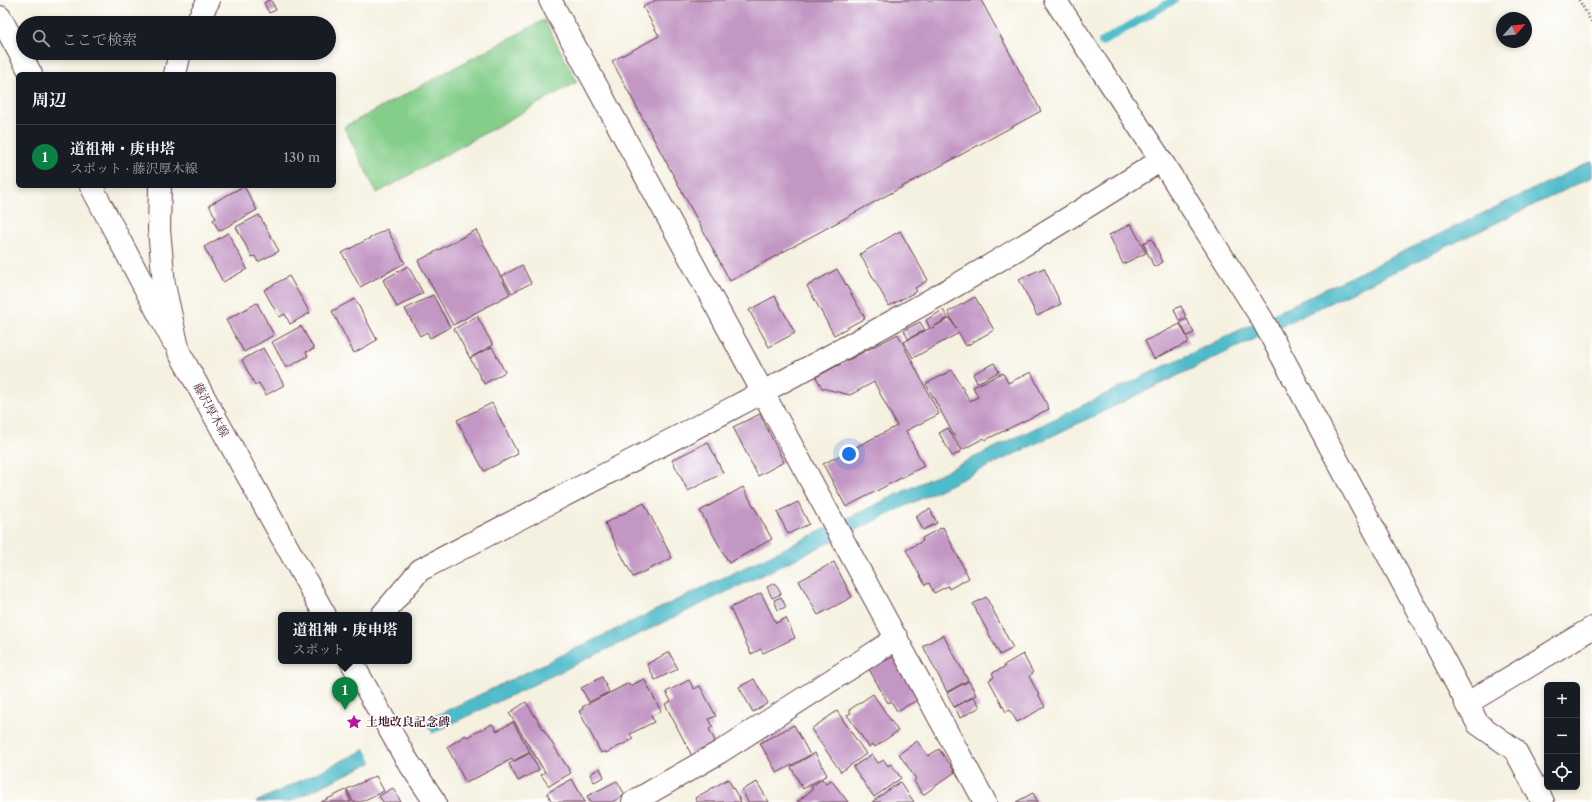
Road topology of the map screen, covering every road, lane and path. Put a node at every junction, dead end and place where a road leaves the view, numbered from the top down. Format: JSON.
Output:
{"nodes":[{"id":1,"x":209,"y":0,"type":"edge"},
{"id":2,"x":550,"y":0,"type":"edge"},
{"id":3,"x":1055,"y":0,"type":"edge"},
{"id":4,"x":1579,"y":0,"type":"edge"},
{"id":5,"x":0,"y":16,"type":"edge"},
{"id":6,"x":200,"y":16,"type":"edge"},
{"id":7,"x":1592,"y":23,"type":"edge"},
{"id":8,"x":16,"y":46,"type":"edge"},
{"id":9,"x":24,"y":60,"type":"edge"},
{"id":10,"x":175,"y":60,"type":"edge"},
{"id":11,"x":178,"y":60,"type":"edge"},
{"id":12,"x":30,"y":72,"type":"edge"},
{"id":13,"x":166,"y":72,"type":"edge"},
{"id":14,"x":175,"y":72,"type":"edge"},
{"id":15,"x":1161,"y":160,"type":"junction"},
{"id":16,"x":92,"y":188,"type":"edge"},
{"id":17,"x":160,"y":188,"type":"edge"},
{"id":18,"x":179,"y":352,"type":"junction"},
{"id":19,"x":764,"y":392,"type":"junction"},
{"id":20,"x":323,"y":612,"type":"edge"},
{"id":21,"x":385,"y":612,"type":"edge"},
{"id":22,"x":1592,"y":628,"type":"edge"},
{"id":23,"x":896,"y":638,"type":"junction"},
{"id":24,"x":353,"y":664,"type":"edge"},
{"id":25,"x":1466,"y":704,"type":"junction"},
{"id":26,"x":435,"y":802,"type":"edge"},
{"id":27,"x":633,"y":802,"type":"edge"},
{"id":28,"x":985,"y":802,"type":"edge"},
{"id":29,"x":1543,"y":802,"type":"edge"}],
"edges":[{"from":1,"to":6,"type":"street"},
{"from":2,"to":19,"type":"street"},
{"from":3,"to":15,"type":"street"},
{"from":4,"to":7,"type":"path"},
{"from":5,"to":8,"type":"street"},
{"from":9,"to":12,"type":"street"},
{"from":10,"to":13,"type":"street"},
{"from":11,"to":14,"type":"street"},
{"from":15,"to":19,"type":"street"},
{"from":15,"to":25,"type":"street"},
{"from":16,"to":18,"type":"street"},
{"from":17,"to":18,"type":"street","name":"藤沢厚木線"},
{"from":18,"to":20,"type":"street","name":"藤沢厚木線"},
{"from":19,"to":21,"type":"street"},
{"from":19,"to":23,"type":"street"},
{"from":22,"to":25,"type":"street"},
{"from":23,"to":27,"type":"street"},
{"from":23,"to":28,"type":"street"},
{"from":24,"to":26,"type":"street"},
{"from":25,"to":29,"type":"street"}]}
